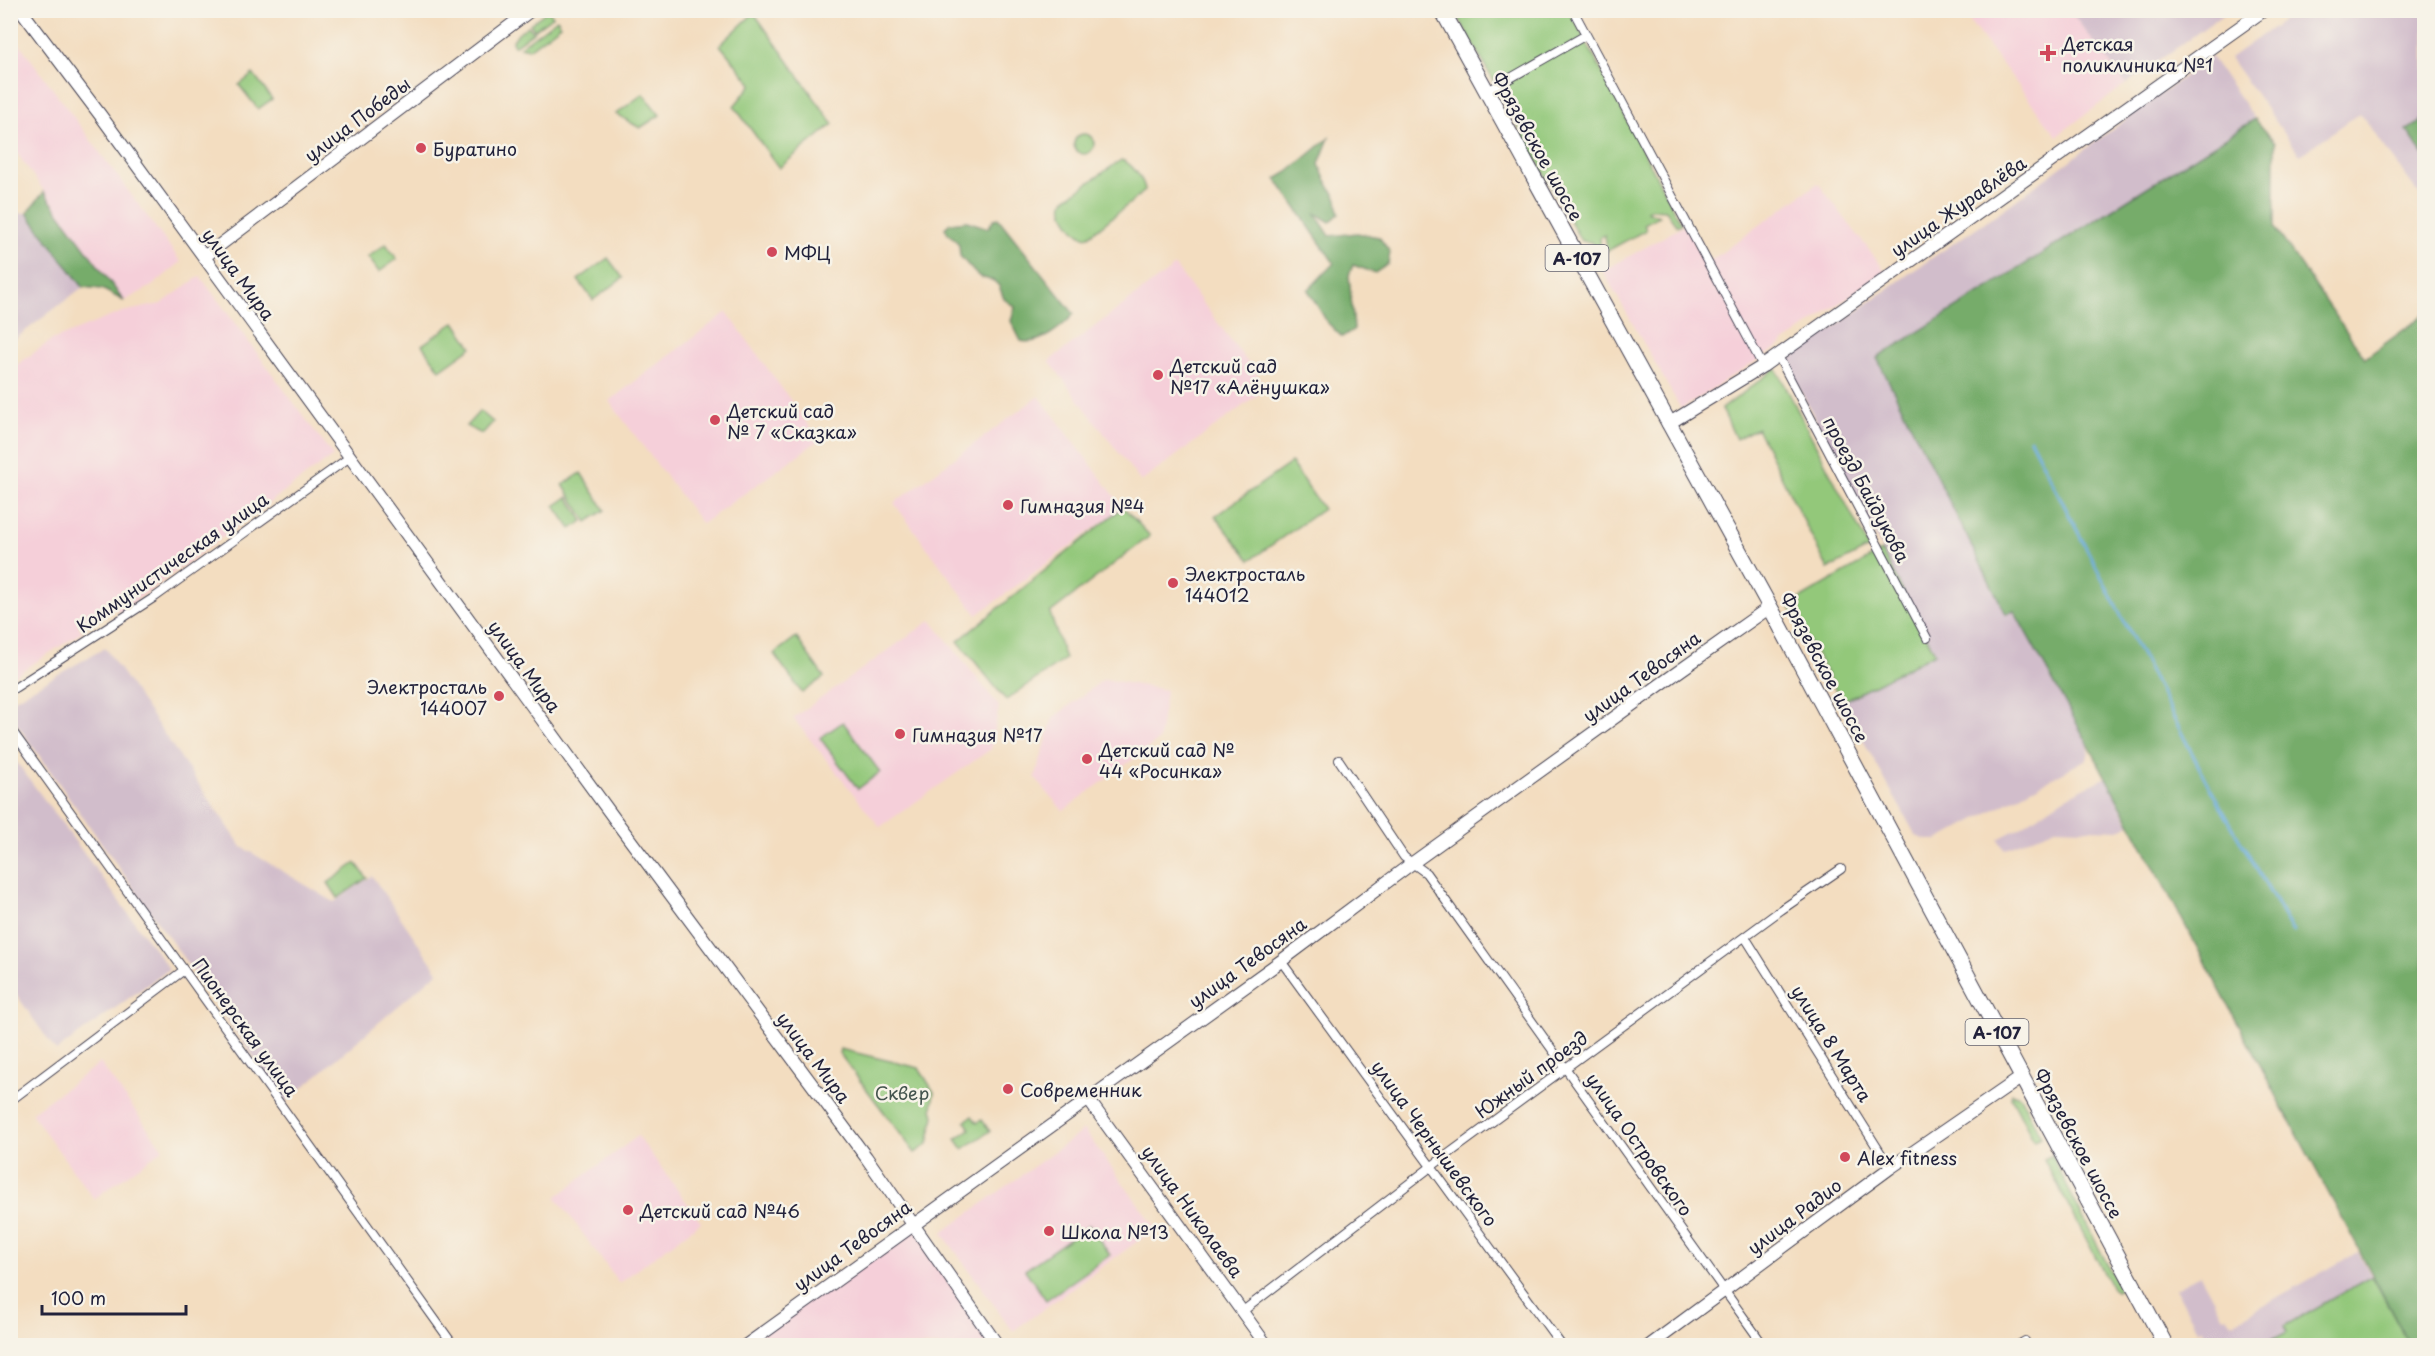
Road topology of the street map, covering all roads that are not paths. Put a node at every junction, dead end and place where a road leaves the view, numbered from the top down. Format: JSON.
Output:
{"nodes":[{"id":1,"x":21,"y":10,"type":"edge"},
{"id":2,"x":531,"y":10,"type":"edge"},
{"id":3,"x":1442,"y":10,"type":"edge"},
{"id":4,"x":1573,"y":10,"type":"edge"},
{"id":5,"x":2264,"y":10,"type":"edge"},
{"id":6,"x":1586,"y":35,"type":"junction"},
{"id":7,"x":1486,"y":92,"type":"junction"},
{"id":8,"x":204,"y":257,"type":"junction"},
{"id":9,"x":1778,"y":356,"type":"junction"},
{"id":10,"x":1763,"y":366,"type":"junction"},
{"id":11,"x":1668,"y":424,"type":"junction"},
{"id":12,"x":350,"y":457,"type":"junction"},
{"id":13,"x":1770,"y":607,"type":"junction"},
{"id":14,"x":1927,"y":638,"type":"dead end"},
{"id":15,"x":10,"y":691,"type":"edge"},
{"id":16,"x":10,"y":728,"type":"edge"},
{"id":17,"x":1339,"y":759,"type":"dead end"},
{"id":18,"x":1411,"y":864,"type":"junction"},
{"id":19,"x":1841,"y":869,"type":"dead end"},
{"id":20,"x":1745,"y":937,"type":"junction"},
{"id":21,"x":1281,"y":961,"type":"junction"},
{"id":22,"x":184,"y":970,"type":"junction"},
{"id":23,"x":1567,"y":1068,"type":"junction"},
{"id":24,"x":2022,"y":1077,"type":"junction"},
{"id":25,"x":1088,"y":1099,"type":"junction"},
{"id":26,"x":10,"y":1101,"type":"edge"},
{"id":27,"x":1432,"y":1166,"type":"junction"},
{"id":28,"x":1890,"y":1167,"type":"junction"},
{"id":29,"x":912,"y":1224,"type":"junction"},
{"id":30,"x":1724,"y":1292,"type":"junction"},
{"id":31,"x":1243,"y":1311,"type":"junction"},
{"id":32,"x":454,"y":1346,"type":"edge"},
{"id":33,"x":745,"y":1346,"type":"edge"},
{"id":34,"x":998,"y":1346,"type":"edge"},
{"id":35,"x":1267,"y":1346,"type":"edge"},
{"id":36,"x":1562,"y":1346,"type":"edge"},
{"id":37,"x":1649,"y":1346,"type":"edge"},
{"id":38,"x":1764,"y":1346,"type":"edge"},
{"id":39,"x":2166,"y":1346,"type":"edge"}],
"edges":[{"from":1,"to":8,"type":"main road","name":"улица Мира"},
{"from":2,"to":8,"type":"main road","name":"улица Победы"},
{"from":3,"to":7,"type":"highway","name":"Фрязевское шоссе","number":"А-107"},
{"from":4,"to":6,"type":"street"},
{"from":5,"to":9,"type":"main road","name":"улица Журавлёва"},
{"from":6,"to":7,"type":"street"},
{"from":6,"to":10,"type":"street"},
{"from":7,"to":11,"type":"highway","name":"Фрязевское шоссе","number":"А-107"},
{"from":8,"to":12,"type":"main road","name":"улица Мира"},
{"from":9,"to":10,"type":"main road","name":"улица Журавлёва"},
{"from":9,"to":14,"type":"street","name":"проезд Байдукова"},
{"from":10,"to":11,"type":"main road","name":"улица Журавлёва"},
{"from":11,"to":13,"type":"highway","name":"Фрязевское шоссе","number":"А-107"},
{"from":12,"to":15,"type":"street","name":"Коммунистическая улица"},
{"from":12,"to":29,"type":"main road","name":"улица Мира"},
{"from":13,"to":18,"type":"main road","name":"улица Тевосяна"},
{"from":13,"to":24,"type":"highway","name":"Фрязевское шоссе","number":"А-107"},
{"from":16,"to":22,"type":"street","name":"Пионерская улица"},
{"from":17,"to":18,"type":"street"},
{"from":18,"to":21,"type":"main road","name":"улица Тевосяна"},
{"from":18,"to":23,"type":"street","name":"улица Островского"},
{"from":19,"to":20,"type":"street","name":"Южный проезд"},
{"from":20,"to":23,"type":"street","name":"Южный проезд"},
{"from":20,"to":28,"type":"street","name":"улица 8 Марта"},
{"from":21,"to":25,"type":"main road","name":"улица Тевосяна"},
{"from":21,"to":27,"type":"street","name":"улица Чернышевского"},
{"from":22,"to":26,"type":"street"},
{"from":22,"to":32,"type":"street","name":"Пионерская улица"},
{"from":23,"to":27,"type":"street","name":"Южный проезд"},
{"from":23,"to":30,"type":"street","name":"улица Островского"},
{"from":24,"to":28,"type":"main road","name":"улица Радио"},
{"from":24,"to":39,"type":"highway","name":"Фрязевское шоссе","number":"А-107"},
{"from":25,"to":29,"type":"main road","name":"улица Тевосяна"},
{"from":25,"to":31,"type":"main road","name":"улица Николаева"},
{"from":27,"to":31,"type":"street","name":"Южный проезд"},
{"from":27,"to":36,"type":"street","name":"улица Чернышевского"},
{"from":28,"to":30,"type":"main road","name":"улица Радио"},
{"from":29,"to":33,"type":"main road","name":"улица Тевосяна"},
{"from":29,"to":34,"type":"main road","name":"улица Мира"},
{"from":30,"to":37,"type":"main road","name":"улица Радио"},
{"from":30,"to":38,"type":"street","name":"улица Островского"},
{"from":31,"to":35,"type":"main road","name":"улица Николаева"}]}
